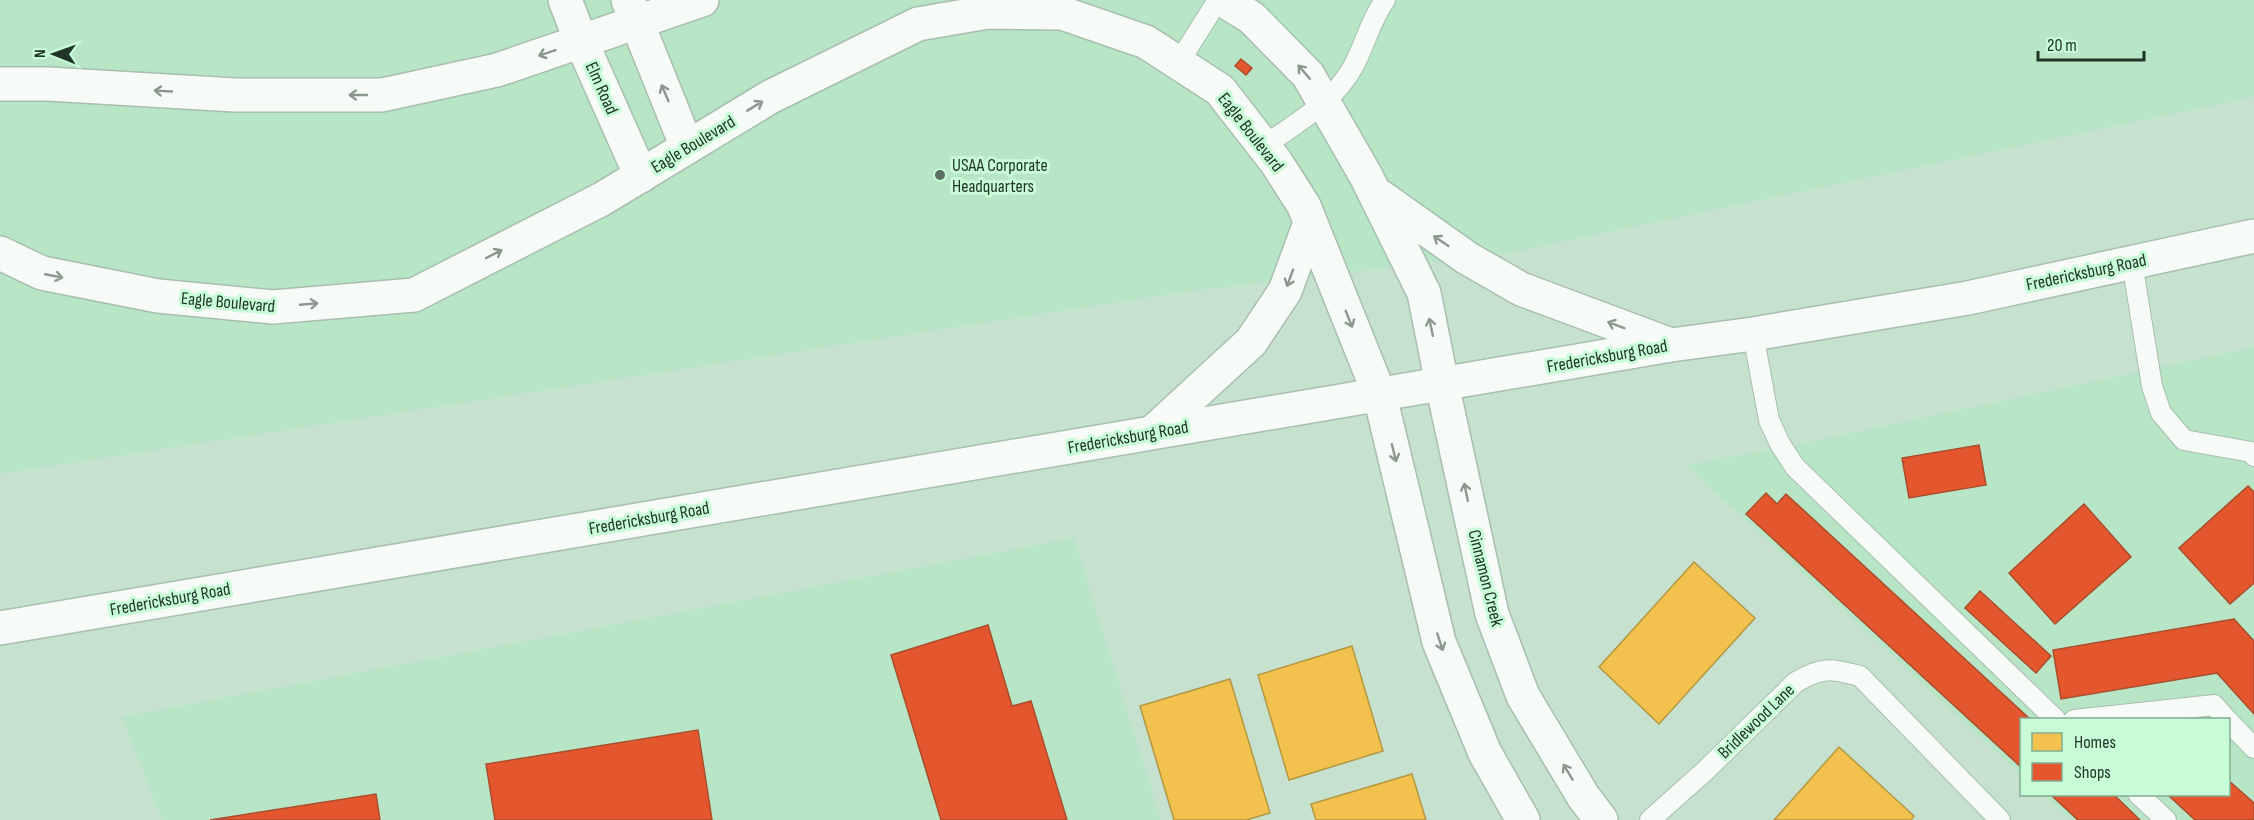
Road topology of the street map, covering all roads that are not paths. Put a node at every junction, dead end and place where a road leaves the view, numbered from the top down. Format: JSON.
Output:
{"nodes":[{"id":1,"x":565,"y":0,"type":"edge"},
{"id":2,"x":702,"y":0,"type":"edge"},
{"id":3,"x":1218,"y":0,"type":"edge"},
{"id":4,"x":1223,"y":0,"type":"edge"},
{"id":5,"x":1385,"y":0,"type":"edge"},
{"id":6,"x":1252,"y":9,"type":"edge"},
{"id":7,"x":632,"y":11,"type":"edge"},
{"id":8,"x":581,"y":41,"type":"junction"},
{"id":9,"x":1179,"y":62,"type":"junction"},
{"id":10,"x":0,"y":84,"type":"edge"},
{"id":11,"x":1324,"y":103,"type":"junction"},
{"id":12,"x":1264,"y":146,"type":"junction"},
{"id":13,"x":687,"y":147,"type":"junction"},
{"id":14,"x":641,"y":176,"type":"junction"},
{"id":15,"x":1376,"y":192,"type":"junction"},
{"id":16,"x":1310,"y":223,"type":"junction"},
{"id":17,"x":2254,"y":236,"type":"edge"},
{"id":18,"x":0,"y":254,"type":"edge"},
{"id":19,"x":2132,"y":262,"type":"junction"},
{"id":20,"x":1753,"y":334,"type":"junction"},
{"id":21,"x":1671,"y":345,"type":"junction"},
{"id":22,"x":1442,"y":384,"type":"junction"},
{"id":23,"x":1380,"y":396,"type":"junction"},
{"id":24,"x":1153,"y":432,"type":"junction"},
{"id":25,"x":2254,"y":456,"type":"edge"},
{"id":26,"x":0,"y":628,"type":"edge"},
{"id":27,"x":2054,"y":718,"type":"edge"},
{"id":28,"x":2093,"y":718,"type":"edge"},
{"id":29,"x":2226,"y":718,"type":"edge"},
{"id":30,"x":2230,"y":722,"type":"edge"},
{"id":31,"x":2254,"y":748,"type":"edge"},
{"id":32,"x":2139,"y":796,"type":"edge"},
{"id":33,"x":1523,"y":820,"type":"edge"},
{"id":34,"x":1601,"y":820,"type":"edge"},
{"id":35,"x":1650,"y":820,"type":"edge"},
{"id":36,"x":2000,"y":820,"type":"edge"},
{"id":37,"x":2166,"y":820,"type":"edge"}],
"edges":[{"from":1,"to":8,"type":"street","name":"Elm Road"},
{"from":2,"to":7,"type":"street"},
{"from":3,"to":9,"type":"lane"},
{"from":4,"to":6,"type":"street"},
{"from":5,"to":11,"type":"lane"},
{"from":11,"to":6,"type":"street","one_way":true},
{"from":7,"to":8,"type":"street"},
{"from":13,"to":7,"type":"street","one_way":true},
{"from":8,"to":10,"type":"street","one_way":true},
{"from":8,"to":14,"type":"street","name":"Elm Road"},
{"from":9,"to":12,"type":"street","name":"Eagle Boulevard"},
{"from":13,"to":9,"type":"street","name":"Eagle Boulevard","one_way":true},
{"from":11,"to":12,"type":"lane"},
{"from":11,"to":15,"type":"street"},
{"from":12,"to":16,"type":"street","name":"Eagle Boulevard"},
{"from":13,"to":14,"type":"street","name":"Eagle Boulevard"},
{"from":18,"to":14,"type":"street","name":"Eagle Boulevard","one_way":true},
{"from":21,"to":15,"type":"street","one_way":true},
{"from":22,"to":15,"type":"street","one_way":true},
{"from":16,"to":23,"type":"street","name":"Eagle Boulevard","one_way":true},
{"from":16,"to":24,"type":"street","one_way":true},
{"from":17,"to":19,"type":"street","name":"Fredericksburg Road"},
{"from":19,"to":20,"type":"street","name":"Fredericksburg Road"},
{"from":19,"to":25,"type":"lane"},
{"from":20,"to":21,"type":"street","name":"Fredericksburg Road"},
{"from":20,"to":27,"type":"lane"},
{"from":21,"to":22,"type":"street","name":"Fredericksburg Road"},
{"from":22,"to":23,"type":"street","name":"Fredericksburg Road"},
{"from":34,"to":22,"type":"street","name":"Cinnamon Creek","one_way":true},
{"from":23,"to":24,"type":"street","name":"Fredericksburg Road"},
{"from":23,"to":33,"type":"street","one_way":true},
{"from":24,"to":26,"type":"street","name":"Fredericksburg Road"},
{"from":28,"to":29,"type":"lane"},
{"from":30,"to":31,"type":"lane"},
{"from":32,"to":37,"type":"lane"},
{"from":35,"to":36,"type":"lane","name":"Bridlewood Lane"}]}
